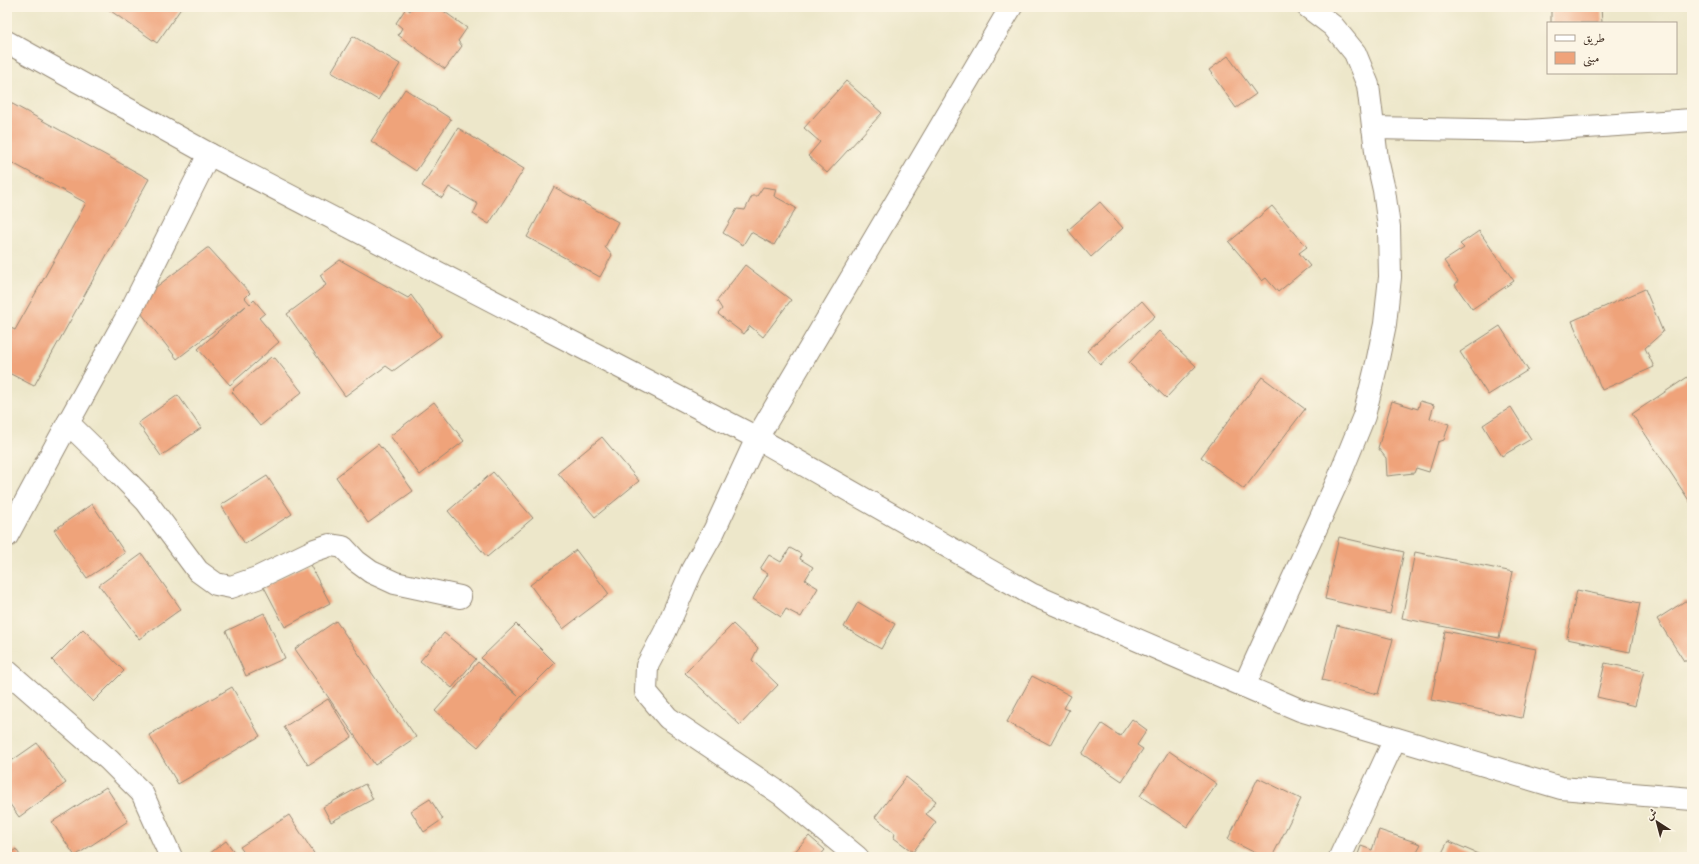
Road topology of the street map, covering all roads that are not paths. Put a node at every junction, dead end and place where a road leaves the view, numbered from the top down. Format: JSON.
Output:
{"nodes":[{"id":1,"x":1011,"y":7,"type":"edge"},
{"id":2,"x":1308,"y":7,"type":"edge"},
{"id":3,"x":7,"y":42,"type":"edge"},
{"id":4,"x":1692,"y":120,"type":"edge"},
{"id":5,"x":1373,"y":128,"type":"junction"},
{"id":6,"x":210,"y":154,"type":"junction"},
{"id":7,"x":68,"y":423,"type":"junction"},
{"id":8,"x":757,"y":438,"type":"junction"},
{"id":9,"x":7,"y":536,"type":"edge"},
{"id":10,"x":460,"y":597,"type":"dead end"},
{"id":11,"x":7,"y":672,"type":"edge"},
{"id":12,"x":1244,"y":686,"type":"junction"},
{"id":13,"x":1395,"y":739,"type":"junction"},
{"id":14,"x":1692,"y":799,"type":"edge"},
{"id":15,"x":171,"y":857,"type":"edge"},
{"id":16,"x":857,"y":857,"type":"edge"},
{"id":17,"x":1340,"y":857,"type":"edge"}],
"edges":[{"from":1,"to":8,"type":"street"},
{"from":2,"to":5,"type":"street"},
{"from":3,"to":6,"type":"street"},
{"from":4,"to":5,"type":"street"},
{"from":5,"to":12,"type":"street"},
{"from":6,"to":7,"type":"street"},
{"from":6,"to":8,"type":"street"},
{"from":7,"to":9,"type":"street"},
{"from":7,"to":10,"type":"street"},
{"from":8,"to":12,"type":"street"},
{"from":8,"to":16,"type":"street"},
{"from":11,"to":15,"type":"street"},
{"from":12,"to":13,"type":"street"},
{"from":13,"to":14,"type":"street"},
{"from":13,"to":17,"type":"street"}]}
